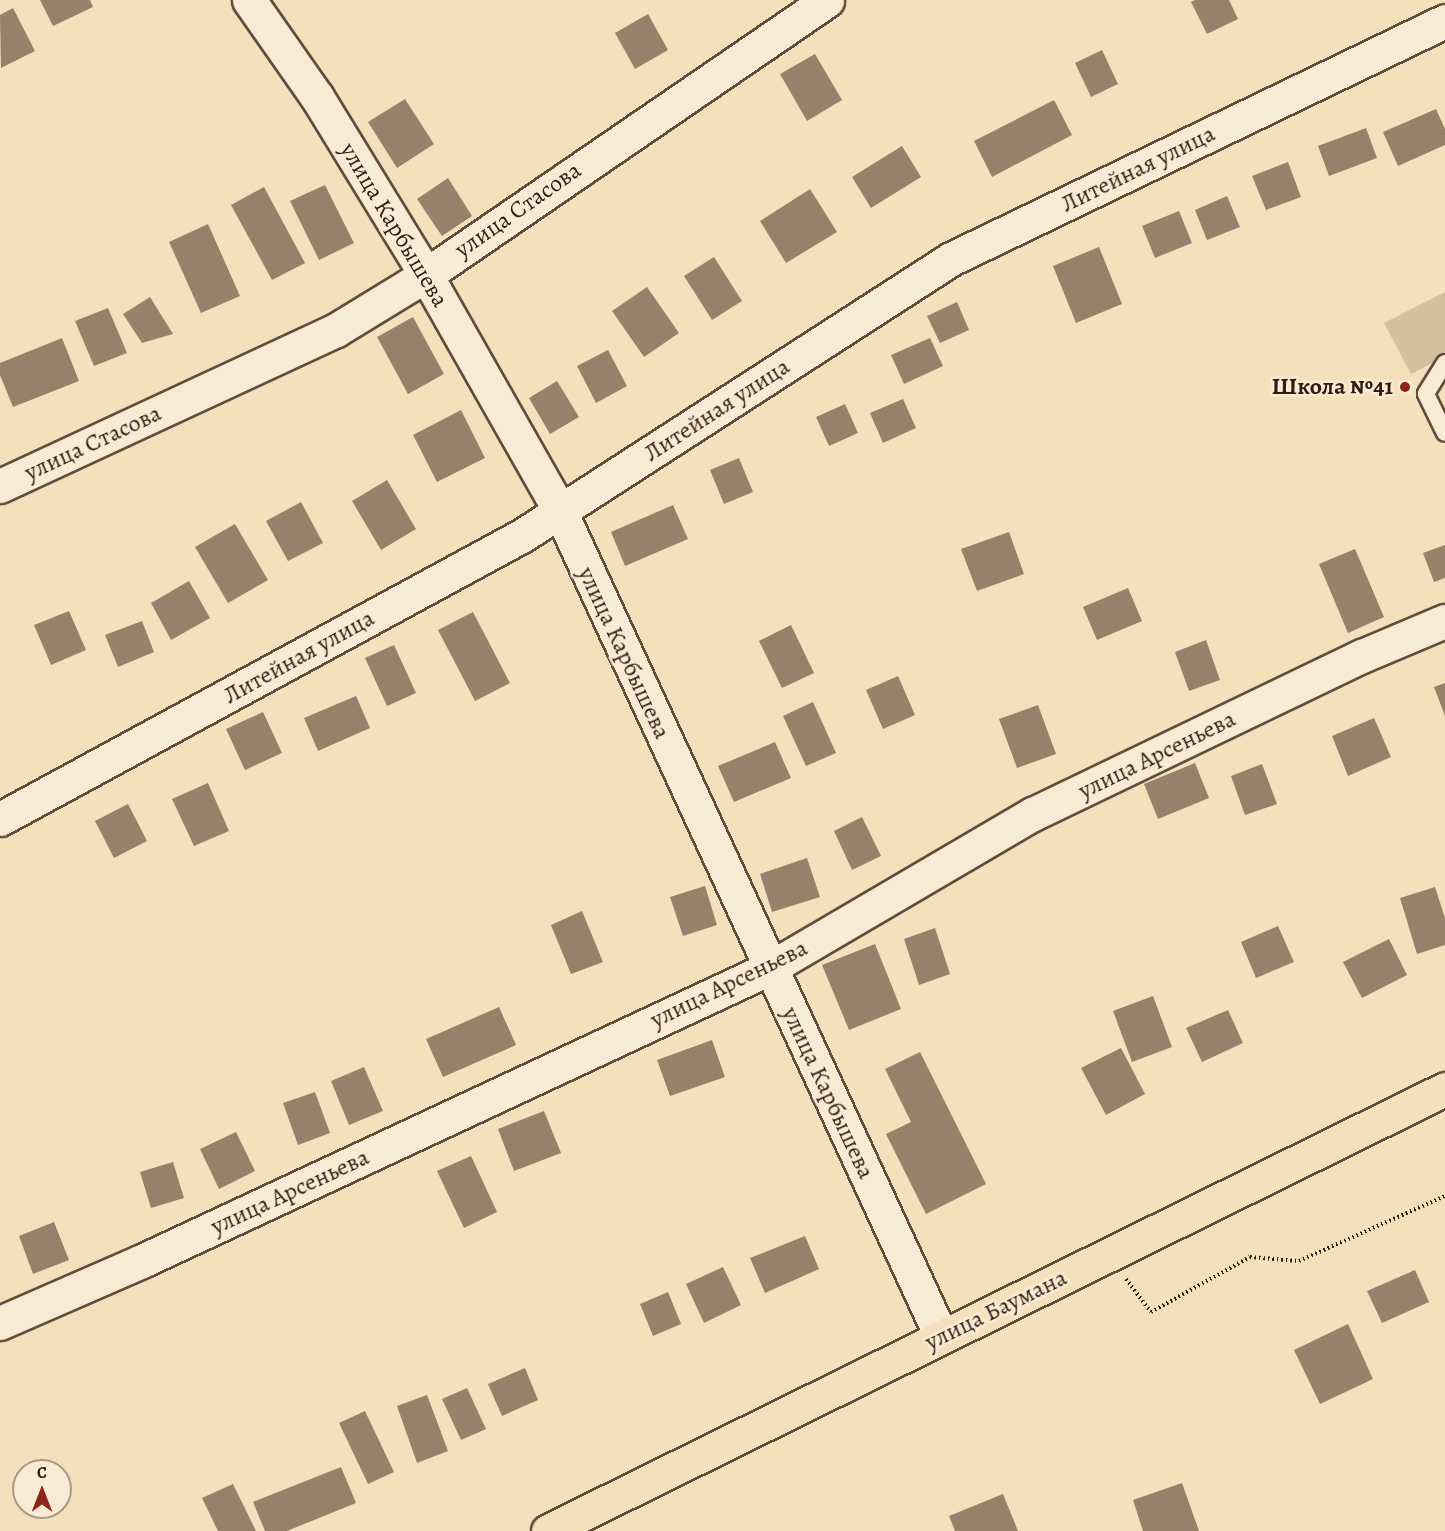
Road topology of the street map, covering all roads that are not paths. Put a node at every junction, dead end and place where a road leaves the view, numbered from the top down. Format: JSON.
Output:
{"nodes":[{"id":1,"x":249,"y":0,"type":"edge"},
{"id":2,"x":827,"y":0,"type":"edge"},
{"id":3,"x":1445,"y":21,"type":"edge"},
{"id":4,"x":426,"y":274,"type":"junction"},
{"id":5,"x":1445,"y":363,"type":"edge"},
{"id":6,"x":1445,"y":433,"type":"edge"},
{"id":7,"x":0,"y":486,"type":"edge"},
{"id":8,"x":560,"y":511,"type":"junction"},
{"id":9,"x":1445,"y":621,"type":"edge"},
{"id":10,"x":0,"y":819,"type":"edge"},
{"id":11,"x":770,"y":968,"type":"junction"},
{"id":12,"x":1445,"y":1089,"type":"edge"},
{"id":13,"x":0,"y":1323,"type":"edge"},
{"id":14,"x":941,"y":1336,"type":"junction"},
{"id":15,"x":548,"y":1531,"type":"edge"}],
"edges":[{"from":1,"to":4,"type":"street","name":"улица Карбышева"},
{"from":2,"to":4,"type":"street","name":"улица Стасова"},
{"from":3,"to":8,"type":"street","name":"Литейная улица"},
{"from":4,"to":7,"type":"street","name":"улица Стасова"},
{"from":4,"to":8,"type":"street","name":"улица Карбышева"},
{"from":5,"to":6,"type":"lane"},
{"from":8,"to":10,"type":"street","name":"Литейная улица"},
{"from":8,"to":11,"type":"street","name":"улица Карбышева"},
{"from":9,"to":11,"type":"street","name":"улица Арсеньева"},
{"from":11,"to":13,"type":"street","name":"улица Арсеньева"},
{"from":11,"to":14,"type":"street","name":"улица Карбышева"},
{"from":12,"to":14,"type":"main road","name":"улица Баумана"},
{"from":14,"to":15,"type":"main road","name":"улица Баумана"}]}
